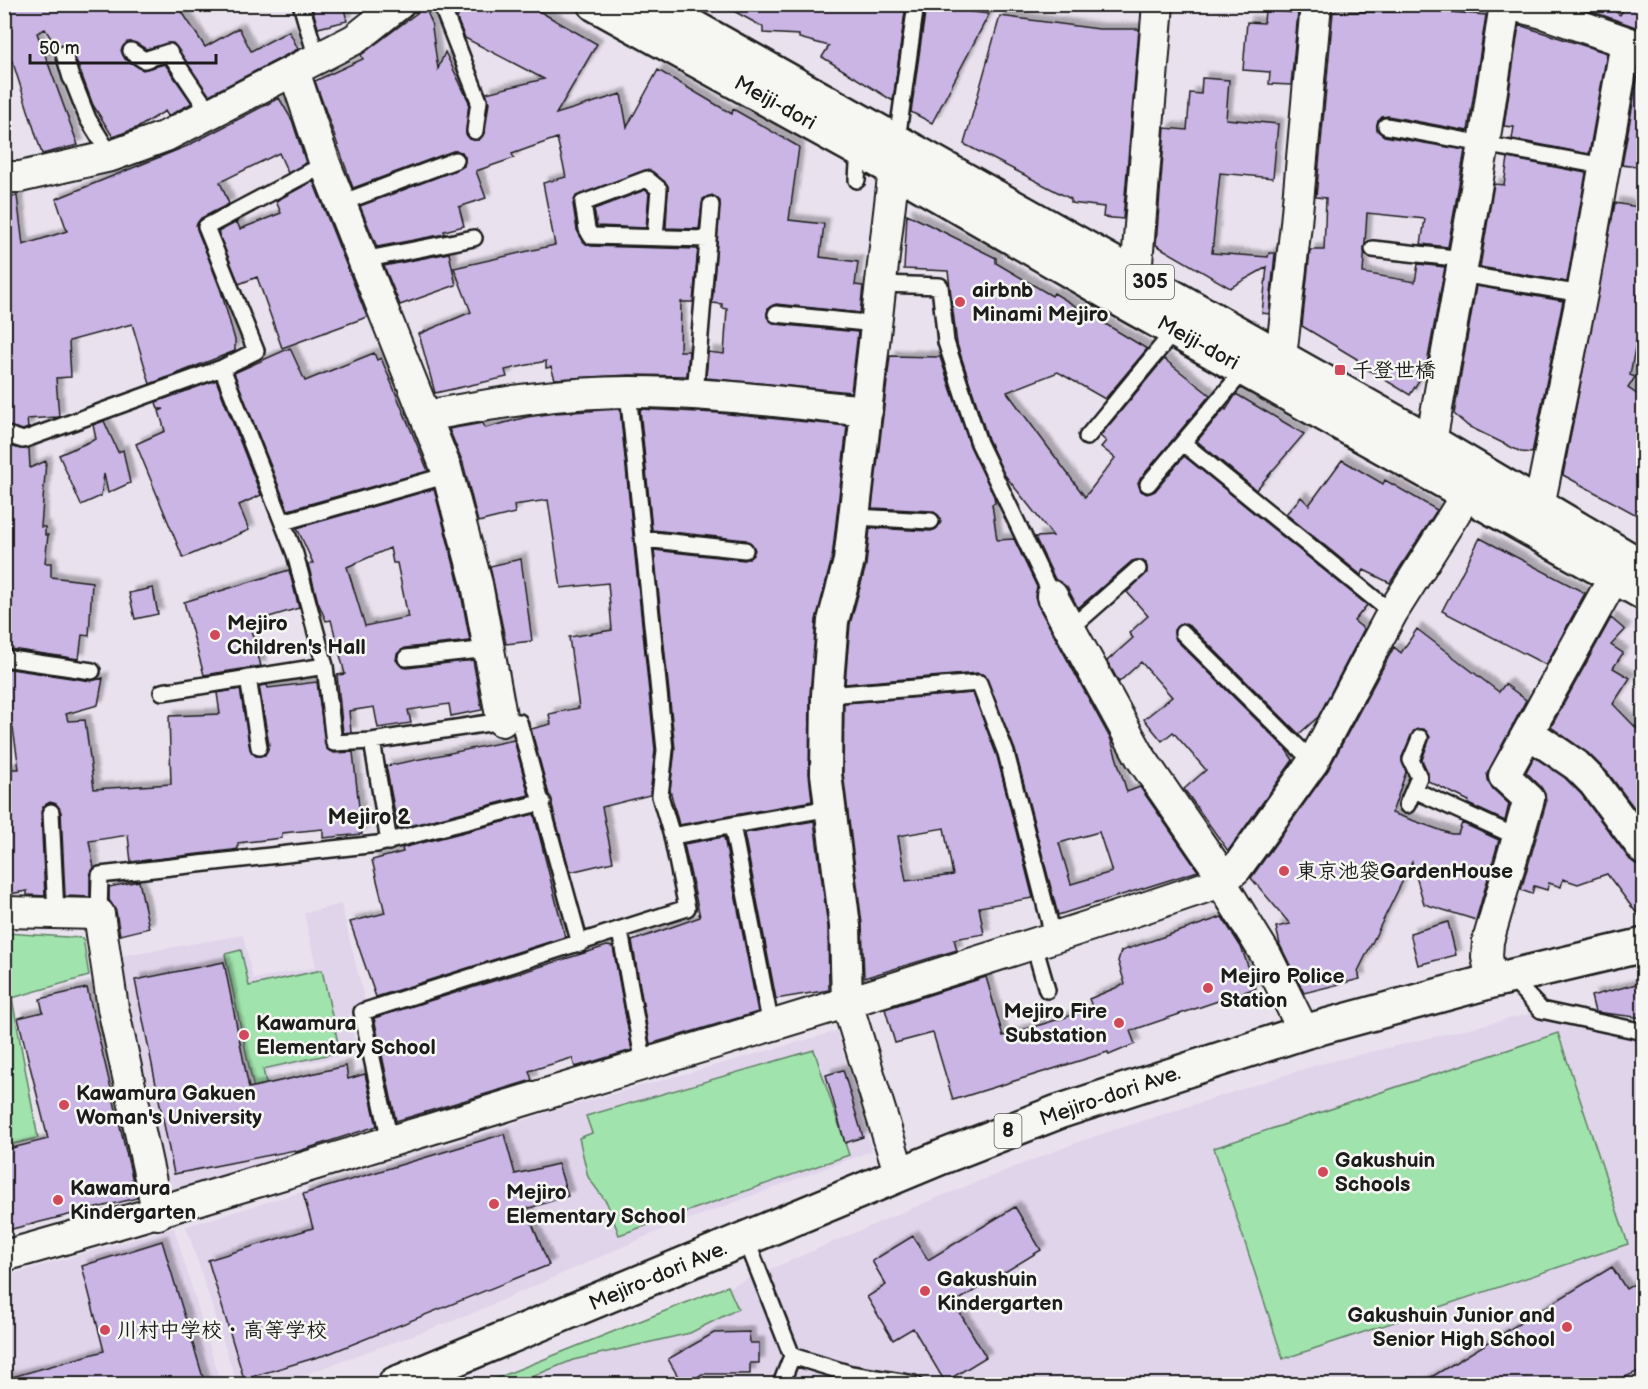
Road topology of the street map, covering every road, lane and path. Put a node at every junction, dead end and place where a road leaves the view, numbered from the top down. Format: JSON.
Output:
{"nodes":[{"id":1,"x":301,"y":4,"type":"edge"},
{"id":2,"x":399,"y":4,"type":"edge"},
{"id":3,"x":441,"y":4,"type":"edge"},
{"id":4,"x":595,"y":4,"type":"edge"},
{"id":5,"x":916,"y":4,"type":"edge"},
{"id":6,"x":1158,"y":4,"type":"edge"},
{"id":7,"x":1316,"y":4,"type":"edge"},
{"id":8,"x":1507,"y":4,"type":"edge"},
{"id":9,"x":668,"y":16,"type":"edge"},
{"id":10,"x":1635,"y":45,"type":"edge"},
{"id":11,"x":131,"y":51,"type":"dead end"},
{"id":12,"x":64,"y":54,"type":"dead end"},
{"id":13,"x":305,"y":65,"type":"junction"},
{"id":14,"x":211,"y":115,"type":"junction"},
{"id":15,"x":1386,"y":126,"type":"dead end"},
{"id":16,"x":475,"y":131,"type":"dead end"},
{"id":17,"x":1484,"y":144,"type":"junction"},
{"id":18,"x":896,"y":155,"type":"junction"},
{"id":19,"x":111,"y":156,"type":"junction"},
{"id":20,"x":456,"y":160,"type":"dead end"},
{"id":21,"x":325,"y":164,"type":"junction"},
{"id":22,"x":1603,"y":166,"type":"junction"},
{"id":23,"x":4,"y":177,"type":"edge"},
{"id":24,"x":341,"y":203,"type":"junction"},
{"id":25,"x":711,"y":205,"type":"dead end"},
{"id":26,"x":654,"y":237,"type":"junction"},
{"id":27,"x":474,"y":238,"type":"dead end"},
{"id":28,"x":707,"y":239,"type":"junction"},
{"id":29,"x":1373,"y":249,"type":"dead end"},
{"id":30,"x":363,"y":260,"type":"junction"},
{"id":31,"x":1462,"y":266,"type":"junction"},
{"id":32,"x":1136,"y":275,"type":"junction"},
{"id":33,"x":882,"y":284,"type":"junction"},
{"id":34,"x":1582,"y":294,"type":"junction"},
{"id":35,"x":776,"y":314,"type":"dead end"},
{"id":36,"x":876,"y":324,"type":"junction"},
{"id":37,"x":1175,"y":330,"type":"junction"},
{"id":38,"x":1281,"y":357,"type":"junction"},
{"id":39,"x":222,"y":368,"type":"junction"},
{"id":40,"x":1245,"y":369,"type":"junction"},
{"id":41,"x":628,"y":392,"type":"junction"},
{"id":42,"x":695,"y":394,"type":"junction"},
{"id":43,"x":867,"y":411,"type":"junction"},
{"id":44,"x":426,"y":416,"type":"junction"},
{"id":45,"x":4,"y":434,"type":"edge"},
{"id":46,"x":1087,"y":437,"type":"dead end"},
{"id":47,"x":1431,"y":442,"type":"junction"},
{"id":48,"x":1183,"y":443,"type":"junction"},
{"id":49,"x":448,"y":475,"type":"junction"},
{"id":50,"x":1148,"y":484,"type":"dead end"},
{"id":51,"x":1467,"y":494,"type":"junction"},
{"id":52,"x":1539,"y":506,"type":"junction"},
{"id":53,"x":855,"y":517,"type":"junction"},
{"id":54,"x":931,"y":521,"type":"dead end"},
{"id":55,"x":283,"y":522,"type":"junction"},
{"id":56,"x":644,"y":539,"type":"junction"},
{"id":57,"x":745,"y":550,"type":"dead end"},
{"id":58,"x":1138,"y":569,"type":"dead end"},
{"id":59,"x":1629,"y":572,"type":"edge"},
{"id":60,"x":1644,"y":593,"type":"edge"},
{"id":61,"x":1052,"y":596,"type":"joint"},
{"id":62,"x":1392,"y":614,"type":"junction"},
{"id":63,"x":1071,"y":628,"type":"junction"},
{"id":64,"x":1183,"y":633,"type":"dead end"},
{"id":65,"x":489,"y":649,"type":"junction"},
{"id":66,"x":4,"y":658,"type":"edge"},
{"id":67,"x":406,"y":658,"type":"dead end"},
{"id":68,"x":325,"y":666,"type":"junction"},
{"id":69,"x":92,"y":671,"type":"dead end"},
{"id":70,"x":248,"y":678,"type":"junction"},
{"id":71,"x":162,"y":692,"type":"dead end"},
{"id":72,"x":827,"y":695,"type":"junction"},
{"id":73,"x":502,"y":721,"type":"junction"},
{"id":74,"x":1529,"y":732,"type":"junction"},
{"id":75,"x":1420,"y":738,"type":"dead end"},
{"id":76,"x":372,"y":741,"type":"junction"},
{"id":77,"x":259,"y":747,"type":"dead end"},
{"id":78,"x":1313,"y":762,"type":"junction"},
{"id":79,"x":1414,"y":790,"type":"junction"},
{"id":80,"x":543,"y":802,"type":"junction"},
{"id":81,"x":1407,"y":805,"type":"dead end"},
{"id":82,"x":830,"y":807,"type":"junction"},
{"id":83,"x":51,"y":812,"type":"dead end"},
{"id":84,"x":732,"y":825,"type":"junction"},
{"id":85,"x":672,"y":836,"type":"junction"},
{"id":86,"x":1519,"y":838,"type":"junction"},
{"id":87,"x":388,"y":842,"type":"junction"},
{"id":88,"x":1644,"y":850,"type":"edge"},
{"id":89,"x":1221,"y":882,"type":"junction"},
{"id":90,"x":4,"y":912,"type":"edge"},
{"id":91,"x":56,"y":913,"type":"junction"},
{"id":92,"x":99,"y":914,"type":"junction"},
{"id":93,"x":620,"y":931,"type":"junction"},
{"id":94,"x":1044,"y":942,"type":"junction"},
{"id":95,"x":580,"y":944,"type":"junction"},
{"id":96,"x":1644,"y":945,"type":"edge"},
{"id":97,"x":1501,"y":979,"type":"junction"},
{"id":98,"x":1047,"y":990,"type":"dead end"},
{"id":99,"x":847,"y":1003,"type":"junction"},
{"id":100,"x":771,"y":1026,"type":"junction"},
{"id":101,"x":1304,"y":1032,"type":"junction"},
{"id":102,"x":1644,"y":1032,"type":"edge"},
{"id":103,"x":644,"y":1064,"type":"junction"},
{"id":104,"x":390,"y":1141,"type":"junction"},
{"id":105,"x":900,"y":1175,"type":"junction"},
{"id":106,"x":158,"y":1214,"type":"junction"},
{"id":107,"x":746,"y":1239,"type":"junction"},
{"id":108,"x":4,"y":1256,"type":"edge"},
{"id":109,"x":792,"y":1356,"type":"junction"},
{"id":110,"x":395,"y":1384,"type":"edge"},
{"id":111,"x":781,"y":1384,"type":"edge"},
{"id":112,"x":914,"y":1384,"type":"edge"}],
"edges":[{"from":1,"to":13,"type":"lane"},
{"from":2,"to":13,"type":"street"},
{"from":3,"to":16,"type":"lane"},
{"from":4,"to":9,"type":"main road","name":"Meiji-dori","number":"305"},
{"from":5,"to":18,"type":"lane"},
{"from":6,"to":32,"type":"street"},
{"from":7,"to":38,"type":"street"},
{"from":8,"to":10,"type":"street"},
{"from":8,"to":17,"type":"street"},
{"from":9,"to":18,"type":"main road","name":"Meiji-dori","number":"305"},
{"from":9,"to":18,"type":"main road","name":"Meiji-dori","number":"305"},
{"from":10,"to":22,"type":"street"},
{"from":11,"to":14,"type":"lane"},
{"from":12,"to":19,"type":"lane"},
{"from":13,"to":14,"type":"street"},
{"from":13,"to":21,"type":"street"},
{"from":14,"to":19,"type":"street"},
{"from":15,"to":17,"type":"lane"},
{"from":17,"to":22,"type":"lane"},
{"from":17,"to":31,"type":"street"},
{"from":18,"to":32,"type":"main road","name":"Meiji-dori","number":"305"},
{"from":18,"to":33,"type":"street"},
{"from":18,"to":37,"type":"main road","name":"Meiji-dori","number":"305"},
{"from":19,"to":23,"type":"street"},
{"from":20,"to":24,"type":"lane"},
{"from":21,"to":24,"type":"street"},
{"from":21,"to":39,"type":"lane"},
{"from":22,"to":34,"type":"street"},
{"from":24,"to":30,"type":"street"},
{"from":25,"to":28,"type":"lane"},
{"from":26,"to":26,"type":"lane"},
{"from":26,"to":28,"type":"lane"},
{"from":27,"to":30,"type":"lane"},
{"from":28,"to":42,"type":"lane"},
{"from":29,"to":31,"type":"lane"},
{"from":30,"to":44,"type":"street"},
{"from":31,"to":34,"type":"lane"},
{"from":31,"to":47,"type":"street"},
{"from":32,"to":38,"type":"main road","name":"Meiji-dori","number":"305"},
{"from":33,"to":36,"type":"street"},
{"from":33,"to":61,"type":"lane"},
{"from":34,"to":52,"type":"street"},
{"from":35,"to":36,"type":"lane"},
{"from":36,"to":43,"type":"street"},
{"from":37,"to":40,"type":"main road","name":"Meiji-dori","number":"305"},
{"from":37,"to":46,"type":"lane"},
{"from":38,"to":47,"type":"main road","name":"Meiji-dori","number":"305"},
{"from":39,"to":45,"type":"lane"},
{"from":39,"to":55,"type":"lane"},
{"from":40,"to":48,"type":"lane"},
{"from":40,"to":51,"type":"main road","name":"Meiji-dori","number":"305"},
{"from":41,"to":42,"type":"street"},
{"from":41,"to":44,"type":"street"},
{"from":41,"to":56,"type":"lane"},
{"from":42,"to":43,"type":"street"},
{"from":43,"to":53,"type":"street"},
{"from":44,"to":49,"type":"street"},
{"from":47,"to":52,"type":"main road","name":"Meiji-dori","number":"305"},
{"from":48,"to":50,"type":"lane"},
{"from":48,"to":62,"type":"lane"},
{"from":49,"to":55,"type":"lane"},
{"from":49,"to":65,"type":"street"},
{"from":51,"to":59,"type":"main road","name":"Meiji-dori","number":"305"},
{"from":51,"to":62,"type":"street"},
{"from":52,"to":59,"type":"main road","name":"Meiji-dori","number":"305"},
{"from":53,"to":54,"type":"lane"},
{"from":53,"to":72,"type":"street"},
{"from":55,"to":68,"type":"lane"},
{"from":56,"to":57,"type":"lane"},
{"from":56,"to":85,"type":"lane"},
{"from":58,"to":63,"type":"lane"},
{"from":59,"to":60,"type":"main road","name":"Meiji-dori","number":"305"},
{"from":59,"to":74,"type":"street"},
{"from":61,"to":63,"type":"street"},
{"from":62,"to":78,"type":"street"},
{"from":63,"to":89,"type":"street"},
{"from":64,"to":78,"type":"lane"},
{"from":65,"to":67,"type":"lane"},
{"from":65,"to":73,"type":"street"},
{"from":66,"to":69,"type":"lane"},
{"from":68,"to":70,"type":"lane"},
{"from":68,"to":76,"type":"lane"},
{"from":70,"to":71,"type":"lane"},
{"from":70,"to":77,"type":"lane"},
{"from":72,"to":82,"type":"street"},
{"from":72,"to":94,"type":"lane"},
{"from":73,"to":76,"type":"lane"},
{"from":73,"to":80,"type":"lane"},
{"from":74,"to":86,"type":"street"},
{"from":74,"to":88,"type":"street"},
{"from":75,"to":79,"type":"lane"},
{"from":76,"to":87,"type":"lane"},
{"from":78,"to":89,"type":"street"},
{"from":79,"to":81,"type":"lane"},
{"from":79,"to":86,"type":"lane"},
{"from":80,"to":87,"type":"lane"},
{"from":80,"to":95,"type":"lane"},
{"from":82,"to":84,"type":"lane"},
{"from":82,"to":99,"type":"street"},
{"from":83,"to":91,"type":"lane"},
{"from":84,"to":85,"type":"lane"},
{"from":84,"to":100,"type":"lane"},
{"from":85,"to":93,"type":"lane"},
{"from":86,"to":97,"type":"street"},
{"from":87,"to":92,"type":"lane"},
{"from":89,"to":94,"type":"street"},
{"from":89,"to":101,"type":"street"},
{"from":90,"to":91,"type":"street"},
{"from":91,"to":92,"type":"street"},
{"from":92,"to":106,"type":"street"},
{"from":93,"to":95,"type":"lane"},
{"from":93,"to":103,"type":"lane"},
{"from":94,"to":98,"type":"lane"},
{"from":94,"to":99,"type":"street"},
{"from":95,"to":104,"type":"lane"},
{"from":96,"to":97,"type":"main road","name":"Mejiro-dori Ave.","number":"8"},
{"from":97,"to":101,"type":"main road","name":"Mejiro-dori Ave.","number":"8"},
{"from":97,"to":102,"type":"lane"},
{"from":99,"to":100,"type":"street"},
{"from":99,"to":105,"type":"street"},
{"from":100,"to":103,"type":"street"},
{"from":101,"to":105,"type":"main road","name":"Mejiro-dori Ave.","number":"8"},
{"from":103,"to":104,"type":"street"},
{"from":104,"to":106,"type":"street"},
{"from":105,"to":107,"type":"main road","name":"Mejiro-dori Ave.","number":"8"},
{"from":106,"to":108,"type":"street"},
{"from":107,"to":109,"type":"lane"},
{"from":107,"to":110,"type":"main road","name":"Mejiro-dori Ave.","number":"8"},
{"from":109,"to":111,"type":"lane"},
{"from":109,"to":112,"type":"lane"}]}
